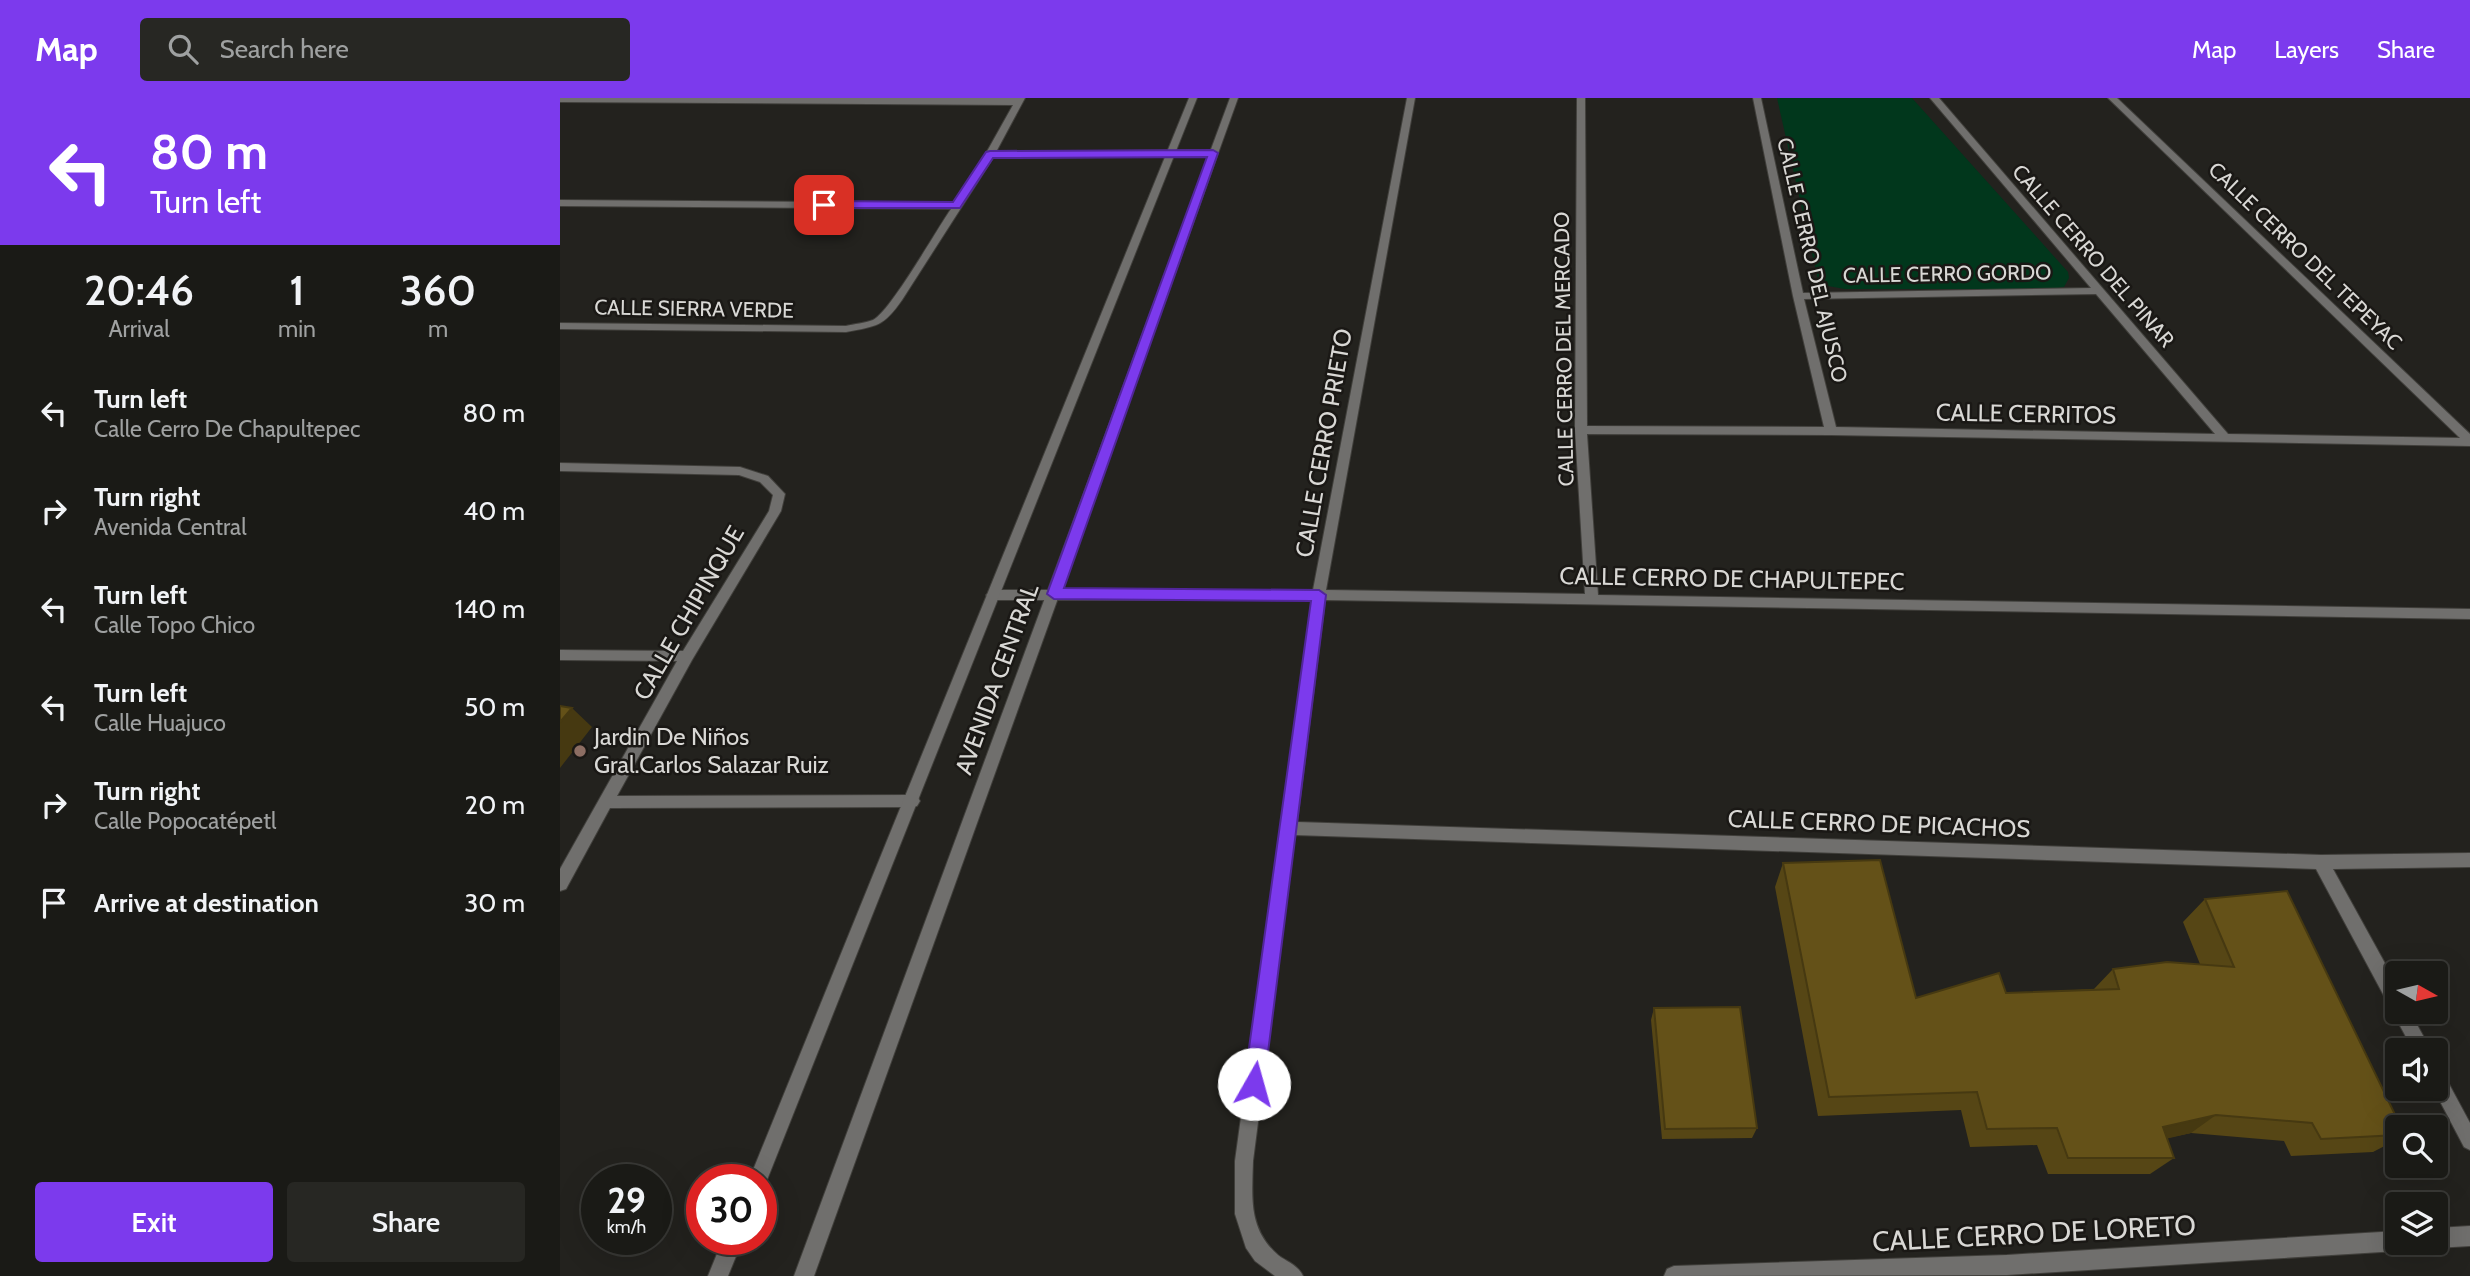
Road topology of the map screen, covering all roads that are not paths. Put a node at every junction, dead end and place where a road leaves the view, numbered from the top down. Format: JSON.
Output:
{"nodes":[{"id":1,"x":1193,"y":98,"type":"edge"},
{"id":2,"x":1234,"y":98,"type":"edge"},
{"id":3,"x":1410,"y":98,"type":"edge"},
{"id":4,"x":1581,"y":98,"type":"edge"},
{"id":5,"x":1757,"y":98,"type":"edge"},
{"id":6,"x":1934,"y":98,"type":"edge"},
{"id":7,"x":2112,"y":98,"type":"edge"},
{"id":8,"x":560,"y":99,"type":"edge"},
{"id":9,"x":1020,"y":100,"type":"edge"},
{"id":10,"x":1213,"y":153,"type":"junction"},
{"id":11,"x":990,"y":155,"type":"junction"},
{"id":12,"x":1171,"y":155,"type":"junction"},
{"id":13,"x":560,"y":203,"type":"edge"},
{"id":14,"x":957,"y":205,"type":"junction"},
{"id":15,"x":2096,"y":291,"type":"junction"},
{"id":16,"x":1798,"y":296,"type":"junction"},
{"id":17,"x":560,"y":327,"type":"edge"},
{"id":18,"x":1581,"y":430,"type":"junction"},
{"id":19,"x":1831,"y":431,"type":"junction"},
{"id":20,"x":2225,"y":438,"type":"junction"},
{"id":21,"x":2470,"y":442,"type":"edge"},
{"id":22,"x":560,"y":467,"type":"edge"},
{"id":23,"x":993,"y":594,"type":"junction"},
{"id":24,"x":1054,"y":594,"type":"junction"},
{"id":25,"x":1319,"y":595,"type":"junction"},
{"id":26,"x":1592,"y":600,"type":"junction"},
{"id":27,"x":2470,"y":614,"type":"edge"},
{"id":28,"x":560,"y":655,"type":"edge"},
{"id":29,"x":687,"y":656,"type":"junction"},
{"id":30,"x":912,"y":801,"type":"junction"},
{"id":31,"x":608,"y":802,"type":"junction"},
{"id":32,"x":1287,"y":828,"type":"junction"},
{"id":33,"x":2470,"y":860,"type":"edge"},
{"id":34,"x":2321,"y":862,"type":"junction"},
{"id":35,"x":560,"y":884,"type":"edge"},
{"id":36,"x":2385,"y":981,"type":"edge"},
{"id":37,"x":2448,"y":1100,"type":"edge"},
{"id":38,"x":2470,"y":1141,"type":"edge"},
{"id":39,"x":765,"y":1164,"type":"edge"},
{"id":40,"x":2470,"y":1236,"type":"edge"},
{"id":41,"x":2448,"y":1237,"type":"edge"},
{"id":42,"x":2385,"y":1242,"type":"edge"},
{"id":43,"x":727,"y":1255,"type":"edge"},
{"id":44,"x":2008,"y":1270,"type":"edge"},
{"id":45,"x":718,"y":1276,"type":"edge"},
{"id":46,"x":804,"y":1276,"type":"edge"},
{"id":47,"x":1293,"y":1276,"type":"edge"},
{"id":48,"x":1674,"y":1276,"type":"edge"}],
"edges":[{"from":1,"to":12,"type":"street","name":"AVENIDA CENTRAL"},
{"from":2,"to":10,"type":"street","name":"AVENIDA CENTRAL"},
{"from":3,"to":25,"type":"street","name":"CALLE CERRO PRIETO"},
{"from":4,"to":18,"type":"street","name":"CALLE CERRO DEL MERCADO"},
{"from":5,"to":16,"type":"street","name":"CALLE CERRO DEL AJUSCO"},
{"from":6,"to":15,"type":"street","name":"CALLE CERRO DEL PINAR"},
{"from":7,"to":21,"type":"street","name":"CALLE CERRO DEL TEPEYAC"},
{"from":8,"to":9,"type":"street"},
{"from":9,"to":11,"type":"street","name":"CALLE SIERRA VERDE"},
{"from":10,"to":12,"type":"street"},
{"from":10,"to":24,"type":"street","name":"AVENIDA CENTRAL"},
{"from":11,"to":12,"type":"street"},
{"from":11,"to":14,"type":"street","name":"CALLE SIERRA VERDE"},
{"from":12,"to":23,"type":"street","name":"AVENIDA CENTRAL"},
{"from":13,"to":14,"type":"street"},
{"from":14,"to":17,"type":"street","name":"CALLE SIERRA VERDE"},
{"from":15,"to":16,"type":"street","name":"CALLE CERRO GORDO"},
{"from":15,"to":20,"type":"street","name":"CALLE CERRO DEL PINAR"},
{"from":16,"to":19,"type":"street","name":"CALLE CERRO DEL AJUSCO"},
{"from":18,"to":19,"type":"street","name":"CALLE CERRITOS"},
{"from":18,"to":26,"type":"street","name":"CALLE CERRO DEL MERCADO"},
{"from":19,"to":20,"type":"street","name":"CALLE CERRITOS"},
{"from":20,"to":21,"type":"street","name":"CALLE CERRITOS"},
{"from":22,"to":29,"type":"street","name":"CALLE CHIPINQUE"},
{"from":23,"to":24,"type":"street","name":"CALLE CERRO DE CHAPULTEPEC"},
{"from":23,"to":30,"type":"street","name":"AVENIDA CENTRAL"},
{"from":24,"to":25,"type":"street","name":"CALLE CERRO DE CHAPULTEPEC"},
{"from":24,"to":46,"type":"street","name":"AVENIDA CENTRAL"},
{"from":25,"to":26,"type":"street","name":"CALLE CERRO DE CHAPULTEPEC"},
{"from":25,"to":32,"type":"street","name":"CALLE CERRO PRIETO"},
{"from":26,"to":27,"type":"street","name":"CALLE CERRO DE CHAPULTEPEC"},
{"from":28,"to":29,"type":"street"},
{"from":29,"to":31,"type":"street","name":"CALLE CHIPINQUE"},
{"from":30,"to":31,"type":"street"},
{"from":30,"to":39,"type":"street","name":"AVENIDA CENTRAL"},
{"from":31,"to":35,"type":"street","name":"CALLE CHIPINQUE"},
{"from":32,"to":34,"type":"street","name":"CALLE CERRO DE PICACHOS"},
{"from":32,"to":47,"type":"street","name":"CALLE CERRO PRIETO"},
{"from":33,"to":34,"type":"street","name":"CALLE CERRO DE PICACHOS"},
{"from":34,"to":36,"type":"street"},
{"from":37,"to":38,"type":"street"},
{"from":40,"to":41,"type":"street"},
{"from":42,"to":44,"type":"street","name":"CALLE CERRO DE LORETO"},
{"from":43,"to":45,"type":"street"},
{"from":44,"to":48,"type":"street","name":"CALLE CERRO DE LORETO"}]}
